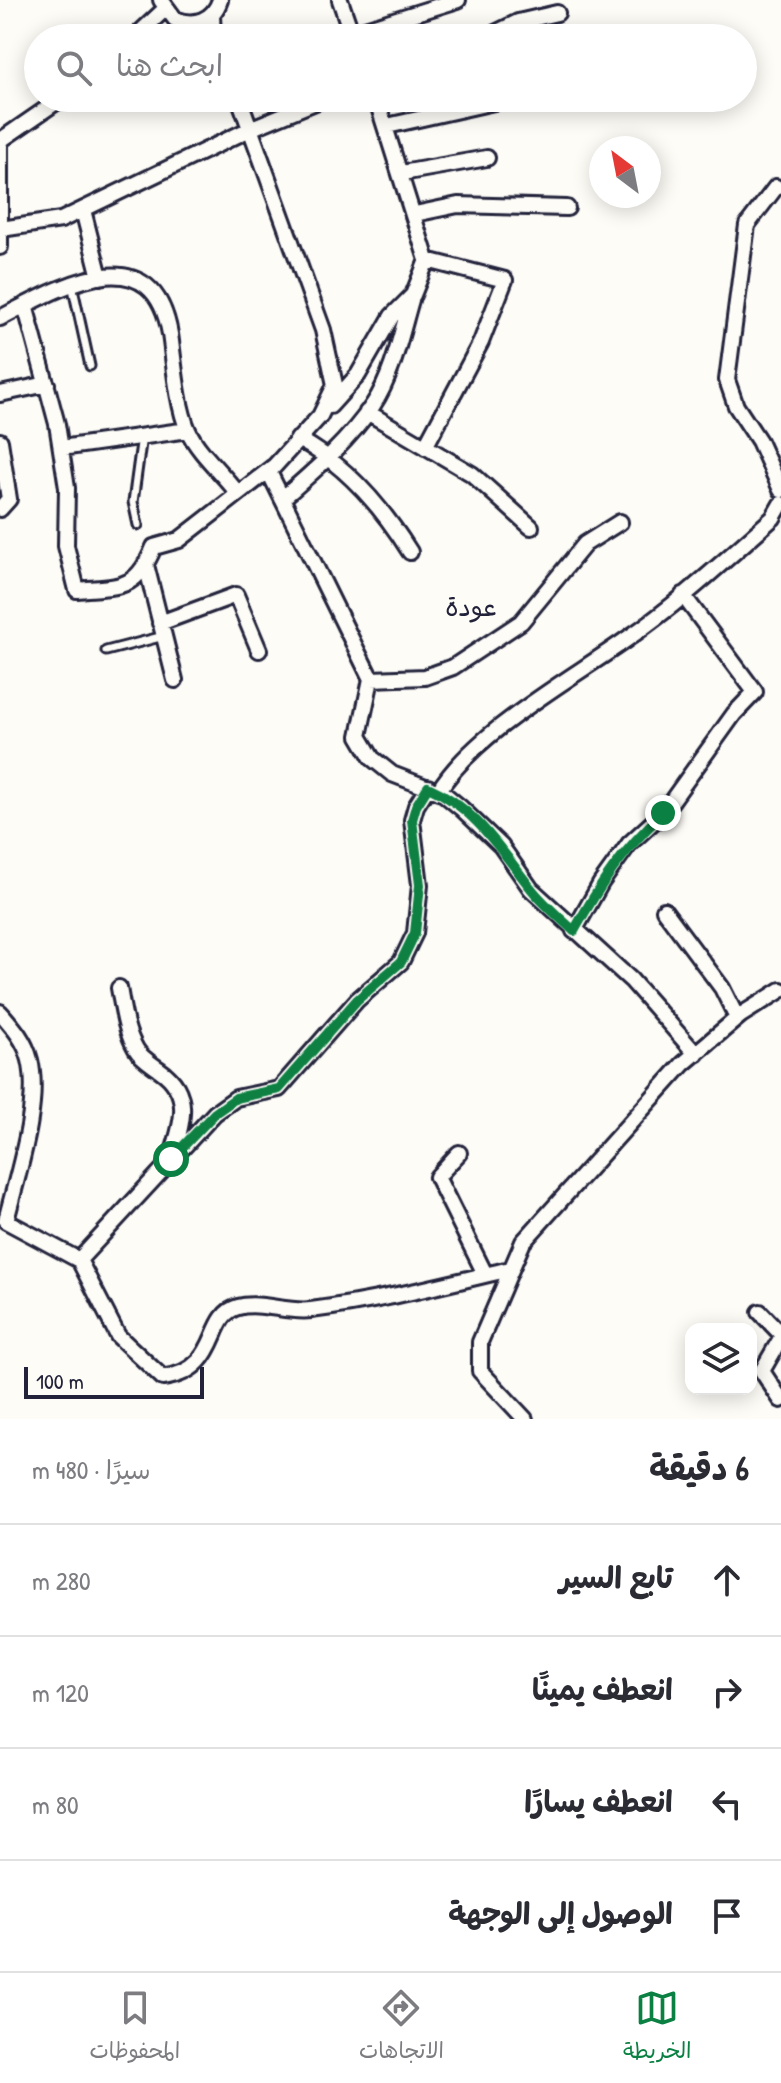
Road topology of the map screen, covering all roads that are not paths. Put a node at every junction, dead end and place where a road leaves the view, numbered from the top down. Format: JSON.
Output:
{"nodes":[{"id":1,"x":220,"y":0,"type":"edge"},
{"id":2,"x":340,"y":0,"type":"edge"},
{"id":3,"x":458,"y":0,"type":"edge"},
{"id":4,"x":163,"y":5,"type":"edge"},
{"id":5,"x":557,"y":13,"type":"dead end"},
{"id":6,"x":212,"y":15,"type":"junction"},
{"id":7,"x":194,"y":23,"type":"joint"},
{"id":8,"x":146,"y":24,"type":"edge"},
{"id":9,"x":212,"y":24,"type":"edge"},
{"id":10,"x":349,"y":24,"type":"edge"},
{"id":11,"x":388,"y":24,"type":"edge"},
{"id":12,"x":514,"y":24,"type":"edge"},
{"id":13,"x":41,"y":112,"type":"edge"},
{"id":14,"x":245,"y":112,"type":"edge"},
{"id":15,"x":291,"y":112,"type":"edge"},
{"id":16,"x":382,"y":112,"type":"edge"},
{"id":17,"x":450,"y":112,"type":"edge"},
{"id":18,"x":387,"y":126,"type":"junction"},
{"id":19,"x":252,"y":128,"type":"junction"},
{"id":20,"x":0,"y":140,"type":"edge"},
{"id":21,"x":487,"y":158,"type":"dead end"},
{"id":22,"x":402,"y":173,"type":"junction"},
{"id":23,"x":776,"y":187,"type":"dead end"},
{"id":24,"x":567,"y":208,"type":"dead end"},
{"id":25,"x":83,"y":210,"type":"junction"},
{"id":26,"x":415,"y":214,"type":"junction"},
{"id":27,"x":1,"y":229,"type":"edge"},
{"id":28,"x":0,"y":247,"type":"edge"},
{"id":29,"x":427,"y":260,"type":"junction"},
{"id":30,"x":100,"y":277,"type":"junction"},
{"id":31,"x":72,"y":284,"type":"junction"},
{"id":32,"x":413,"y":295,"type":"junction"},
{"id":33,"x":25,"y":305,"type":"junction"},
{"id":34,"x":0,"y":318,"type":"edge"},
{"id":35,"x":90,"y":366,"type":"dead end"},
{"id":36,"x":47,"y":384,"type":"junction"},
{"id":37,"x":0,"y":394,"type":"edge"},
{"id":38,"x":367,"y":412,"type":"junction"},
{"id":39,"x":320,"y":416,"type":"junction"},
{"id":40,"x":188,"y":430,"type":"junction"},
{"id":41,"x":142,"y":436,"type":"junction"},
{"id":42,"x":298,"y":439,"type":"junction"},
{"id":43,"x":0,"y":441,"type":"edge"},
{"id":44,"x":425,"y":447,"type":"junction"},
{"id":45,"x":61,"y":448,"type":"junction"},
{"id":46,"x":329,"y":456,"type":"junction"},
{"id":47,"x":274,"y":467,"type":"junction"},
{"id":48,"x":781,"y":490,"type":"edge"},
{"id":49,"x":237,"y":492,"type":"junction"},
{"id":50,"x":282,"y":499,"type":"junction"},
{"id":51,"x":781,"y":504,"type":"edge"},
{"id":52,"x":0,"y":509,"type":"edge"},
{"id":53,"x":620,"y":522,"type":"dead end"},
{"id":54,"x":138,"y":525,"type":"dead end"},
{"id":55,"x":531,"y":527,"type":"dead end"},
{"id":56,"x":410,"y":552,"type":"dead end"},
{"id":57,"x":146,"y":565,"type":"junction"},
{"id":58,"x":683,"y":595,"type":"junction"},
{"id":59,"x":162,"y":630,"type":"junction"},
{"id":60,"x":259,"y":650,"type":"dead end"},
{"id":61,"x":106,"y":651,"type":"dead end"},
{"id":62,"x":371,"y":679,"type":"junction"},
{"id":63,"x":175,"y":680,"type":"dead end"},
{"id":64,"x":433,"y":790,"type":"junction"},
{"id":65,"x":664,"y":910,"type":"dead end"},
{"id":66,"x":574,"y":931,"type":"junction"},
{"id":67,"x":119,"y":988,"type":"dead end"},
{"id":68,"x":781,"y":990,"type":"edge"},
{"id":69,"x":0,"y":1012,"type":"edge"},
{"id":70,"x":737,"y":1018,"type":"junction"},
{"id":71,"x":696,"y":1054,"type":"junction"},
{"id":72,"x":459,"y":1153,"type":"dead end"},
{"id":73,"x":171,"y":1159,"type":"junction"},
{"id":74,"x":79,"y":1260,"type":"junction"},
{"id":75,"x":510,"y":1269,"type":"junction"},
{"id":76,"x":485,"y":1274,"type":"junction"},
{"id":77,"x":760,"y":1312,"type":"dead end"},
{"id":78,"x":781,"y":1336,"type":"edge"},
{"id":79,"x":781,"y":1400,"type":"edge"},
{"id":80,"x":525,"y":1419,"type":"edge"}],
"edges":[{"from":1,"to":6,"type":"street"},
{"from":2,"to":10,"type":"street"},
{"from":3,"to":11,"type":"street"},
{"from":4,"to":7,"type":"street"},
{"from":4,"to":8,"type":"street"},
{"from":5,"to":12,"type":"street"},
{"from":6,"to":7,"type":"street"},
{"from":6,"to":9,"type":"street"},
{"from":13,"to":20,"type":"street"},
{"from":14,"to":19,"type":"street"},
{"from":15,"to":19,"type":"street"},
{"from":16,"to":18,"type":"street"},
{"from":17,"to":18,"type":"street"},
{"from":18,"to":22,"type":"street"},
{"from":19,"to":25,"type":"street"},
{"from":19,"to":39,"type":"street"},
{"from":20,"to":27,"type":"street"},
{"from":21,"to":22,"type":"street"},
{"from":22,"to":26,"type":"street"},
{"from":23,"to":48,"type":"street"},
{"from":24,"to":26,"type":"street"},
{"from":25,"to":27,"type":"street"},
{"from":25,"to":30,"type":"street"},
{"from":26,"to":29,"type":"street"},
{"from":27,"to":28,"type":"street"},
{"from":29,"to":32,"type":"street"},
{"from":29,"to":44,"type":"street"},
{"from":30,"to":31,"type":"street"},
{"from":30,"to":40,"type":"street"},
{"from":31,"to":33,"type":"street"},
{"from":31,"to":35,"type":"lane"},
{"from":32,"to":38,"type":"street"},
{"from":32,"to":39,"type":"street"},
{"from":33,"to":34,"type":"street"},
{"from":33,"to":36,"type":"street"},
{"from":36,"to":37,"type":"street"},
{"from":36,"to":45,"type":"street"},
{"from":38,"to":44,"type":"street"},
{"from":38,"to":46,"type":"street"},
{"from":39,"to":42,"type":"street"},
{"from":40,"to":41,"type":"street"},
{"from":40,"to":49,"type":"street"},
{"from":41,"to":45,"type":"street"},
{"from":41,"to":54,"type":"lane"},
{"from":42,"to":46,"type":"street"},
{"from":42,"to":47,"type":"street"},
{"from":43,"to":52,"type":"street"},
{"from":44,"to":55,"type":"street"},
{"from":45,"to":57,"type":"street"},
{"from":46,"to":50,"type":"street"},
{"from":46,"to":56,"type":"street"},
{"from":47,"to":49,"type":"street"},
{"from":47,"to":50,"type":"street"},
{"from":49,"to":57,"type":"street"},
{"from":50,"to":62,"type":"street"},
{"from":51,"to":58,"type":"street"},
{"from":53,"to":62,"type":"street"},
{"from":57,"to":59,"type":"street"},
{"from":58,"to":64,"type":"street"},
{"from":58,"to":66,"type":"street"},
{"from":59,"to":60,"type":"street"},
{"from":59,"to":61,"type":"lane"},
{"from":59,"to":63,"type":"street"},
{"from":62,"to":64,"type":"street"},
{"from":64,"to":66,"type":"street"},
{"from":64,"to":73,"type":"street"},
{"from":65,"to":70,"type":"street"},
{"from":66,"to":71,"type":"street"},
{"from":67,"to":73,"type":"street"},
{"from":68,"to":70,"type":"street"},
{"from":69,"to":74,"type":"street"},
{"from":70,"to":71,"type":"street"},
{"from":71,"to":75,"type":"street"},
{"from":72,"to":76,"type":"street"},
{"from":73,"to":74,"type":"street"},
{"from":74,"to":76,"type":"street"},
{"from":75,"to":76,"type":"street"},
{"from":75,"to":80,"type":"street"},
{"from":77,"to":78,"type":"street"},
{"from":78,"to":79,"type":"street"}]}
